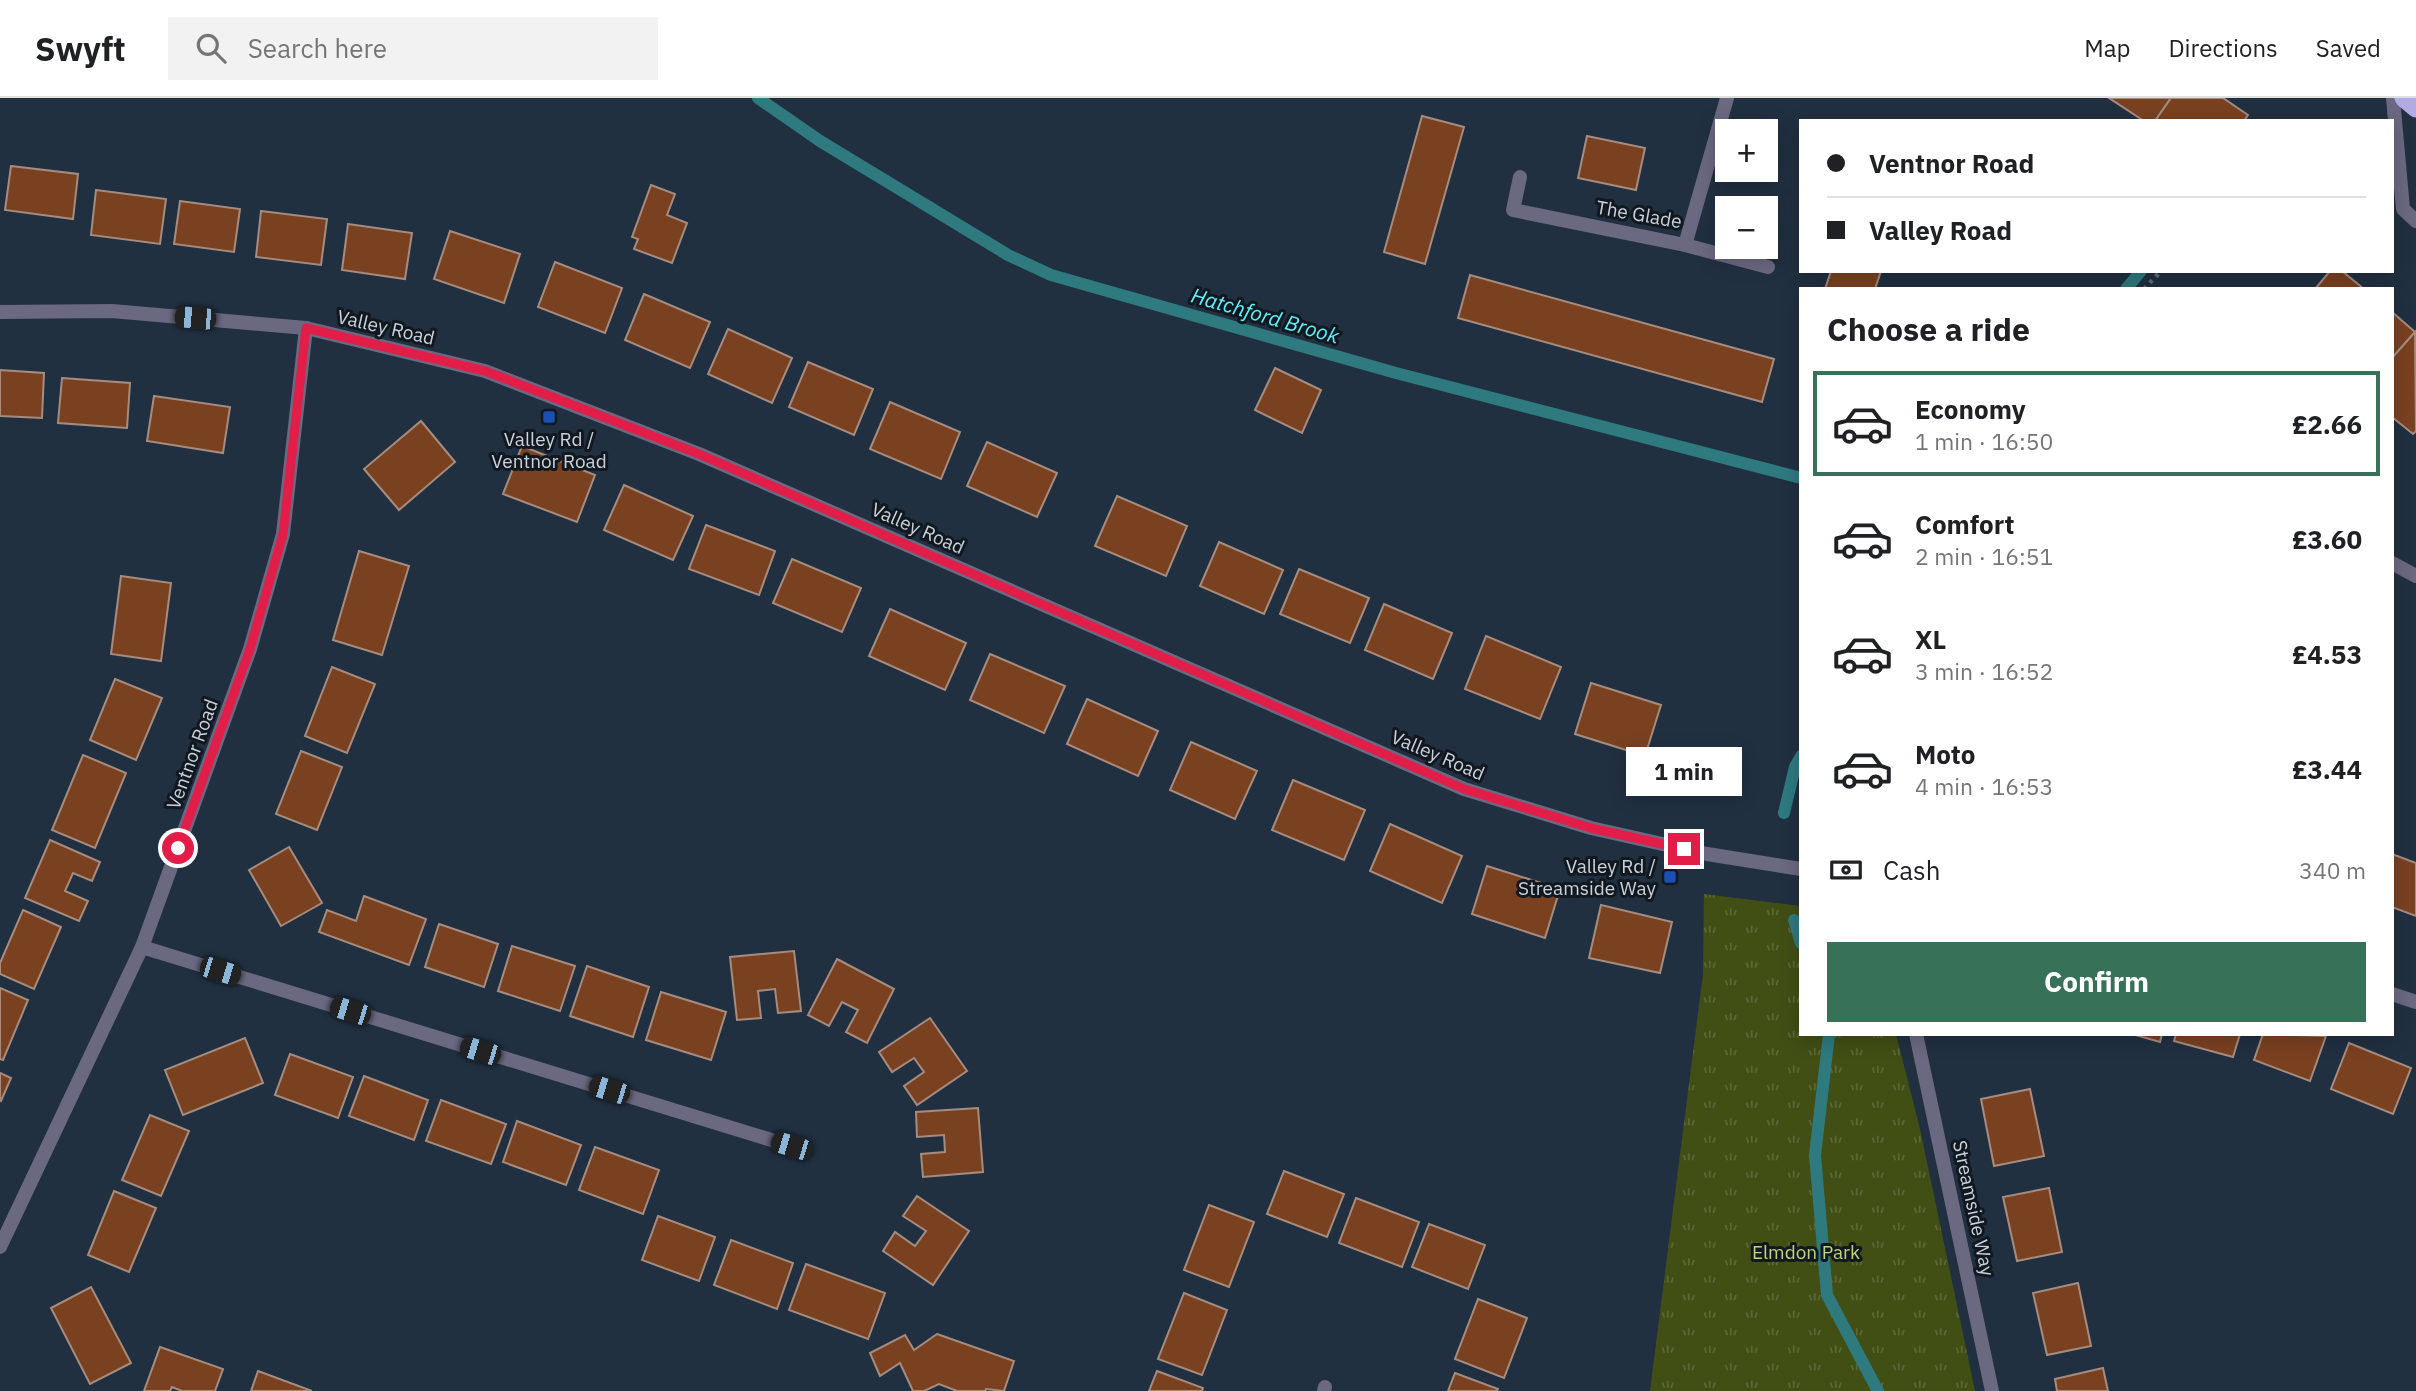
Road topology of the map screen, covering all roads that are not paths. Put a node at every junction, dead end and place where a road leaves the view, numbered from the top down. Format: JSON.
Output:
{"nodes":[{"id":1,"x":1727,"y":98,"type":"edge"},
{"id":2,"x":2393,"y":98,"type":"edge"},
{"id":3,"x":2404,"y":98,"type":"edge"},
{"id":4,"x":2416,"y":108,"type":"edge"},
{"id":5,"x":1520,"y":177,"type":"dead end"},
{"id":6,"x":2416,"y":220,"type":"edge"},
{"id":7,"x":1685,"y":245,"type":"junction"},
{"id":8,"x":1768,"y":267,"type":"dead end"},
{"id":9,"x":0,"y":312,"type":"edge"},
{"id":10,"x":306,"y":328,"type":"junction"},
{"id":11,"x":2394,"y":564,"type":"edge"},
{"id":12,"x":2416,"y":576,"type":"edge"},
{"id":13,"x":1799,"y":869,"type":"edge"},
{"id":14,"x":142,"y":947,"type":"junction"},
{"id":15,"x":2394,"y":995,"type":"edge"},
{"id":16,"x":2416,"y":1002,"type":"edge"},
{"id":17,"x":1916,"y":1036,"type":"edge"},
{"id":18,"x":791,"y":1146,"type":"dead end"},
{"id":19,"x":0,"y":1247,"type":"edge"},
{"id":20,"x":1992,"y":1391,"type":"edge"}],
"edges":[{"from":1,"to":7,"type":"street","name":"The Glade"},
{"from":2,"to":6,"type":"street"},
{"from":3,"to":4,"type":"highway"},
{"from":5,"to":7,"type":"street","name":"The Glade"},
{"from":7,"to":8,"type":"street"},
{"from":9,"to":10,"type":"street","name":"Valley Road"},
{"from":10,"to":13,"type":"street","name":"Valley Road"},
{"from":10,"to":14,"type":"street","name":"Ventnor Road"},
{"from":11,"to":12,"type":"street"},
{"from":14,"to":18,"type":"street"},
{"from":14,"to":19,"type":"street","name":"Ventnor Road"},
{"from":15,"to":16,"type":"street"},
{"from":17,"to":20,"type":"street","name":"Streamside Way"}]}
